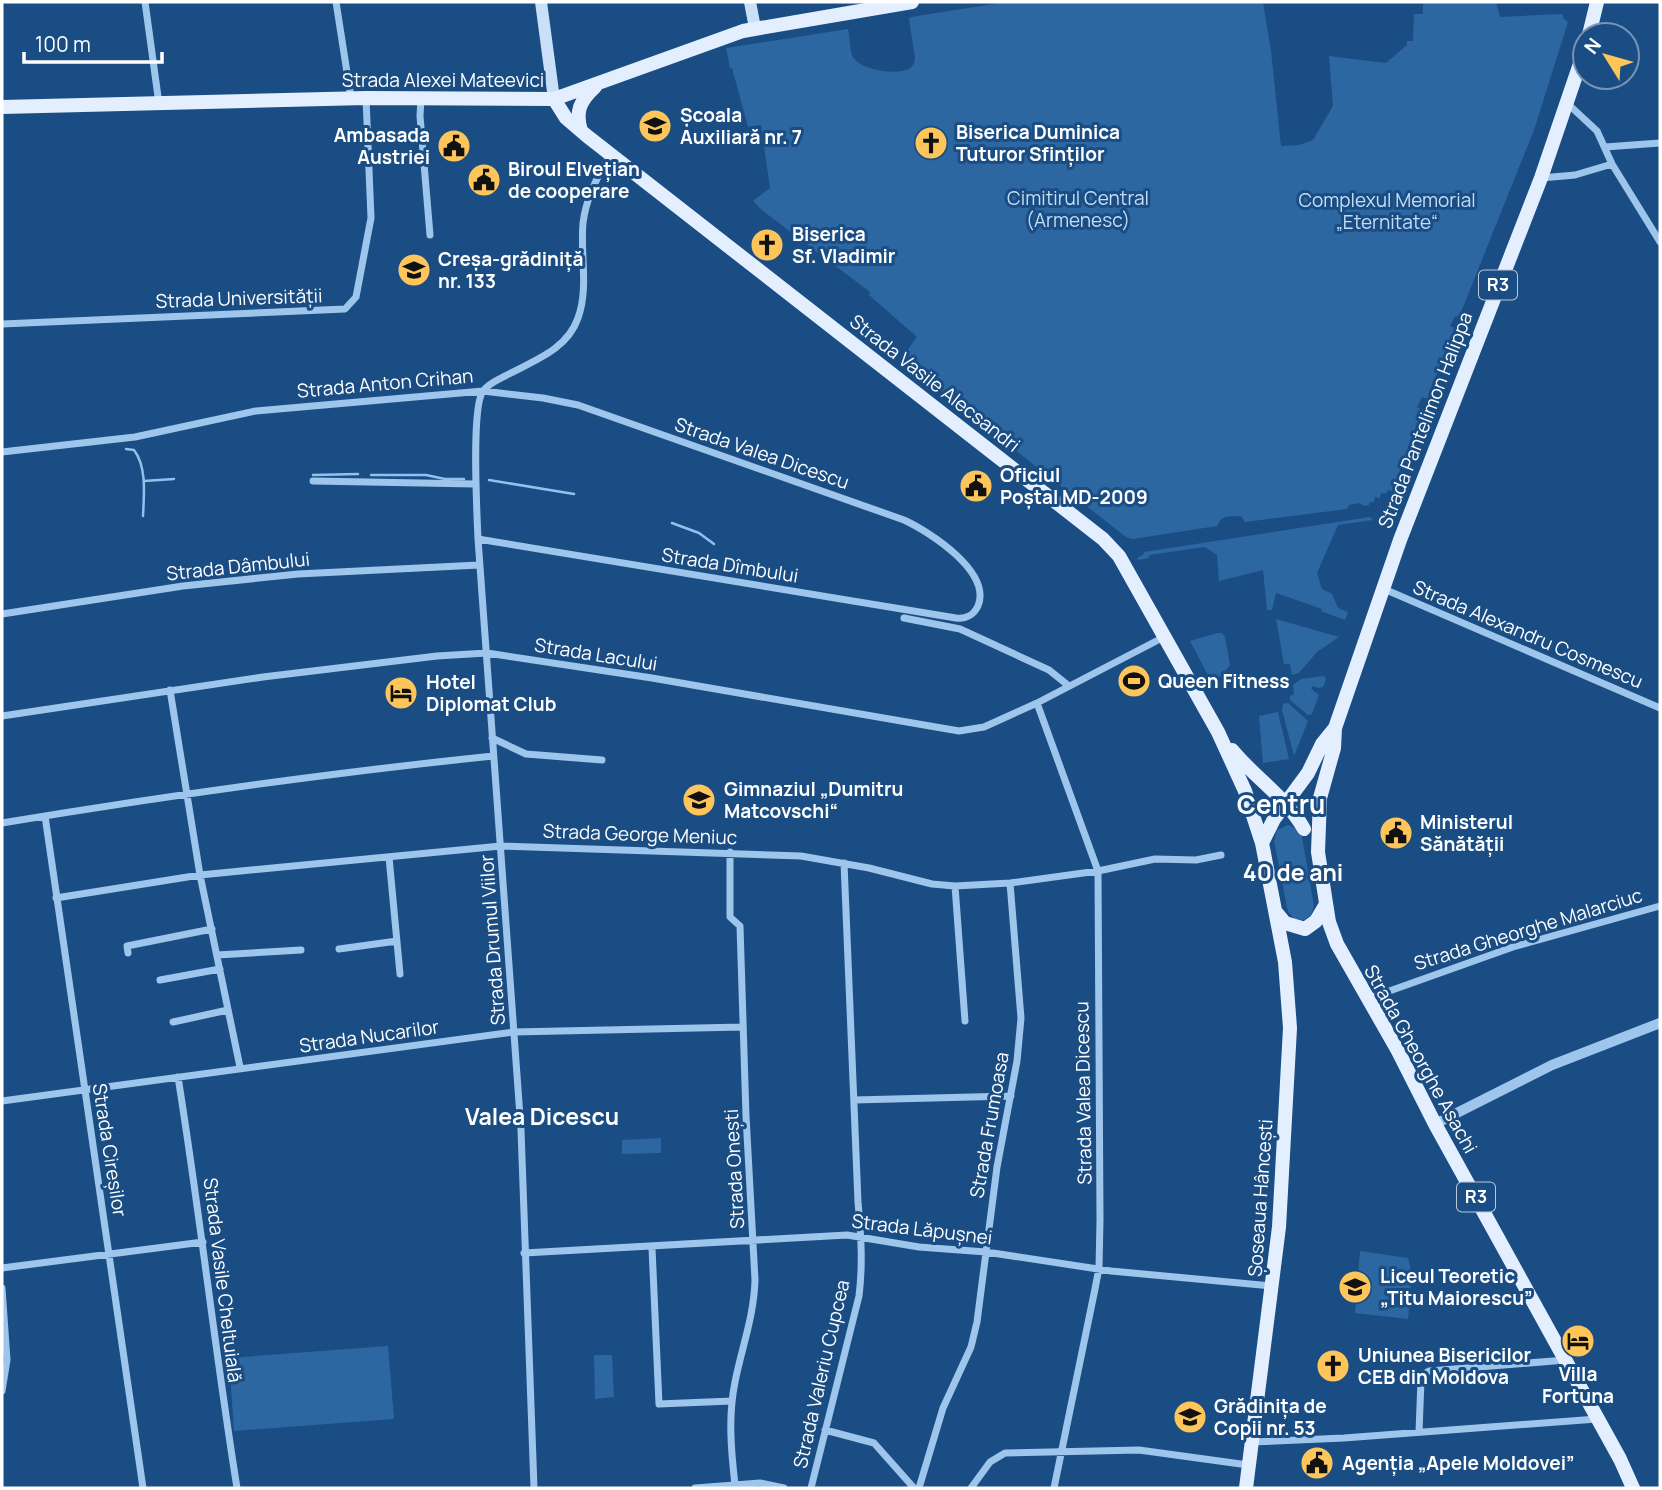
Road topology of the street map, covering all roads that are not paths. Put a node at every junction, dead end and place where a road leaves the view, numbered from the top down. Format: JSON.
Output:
{"nodes":[{"id":1,"x":145,"y":2,"type":"edge"},
{"id":2,"x":336,"y":2,"type":"edge"},
{"id":3,"x":541,"y":2,"type":"edge"},
{"id":4,"x":751,"y":2,"type":"edge"},
{"id":5,"x":912,"y":2,"type":"edge"},
{"id":6,"x":1597,"y":2,"type":"edge"},
{"id":7,"x":1592,"y":21,"type":"edge"},
{"id":8,"x":755,"y":28,"type":"junction"},
{"id":9,"x":598,"y":84,"type":"junction"},
{"id":10,"x":1572,"y":91,"type":"edge"},
{"id":11,"x":366,"y":98,"type":"junction"},
{"id":12,"x":422,"y":98,"type":"junction"},
{"id":13,"x":351,"y":99,"type":"junction"},
{"id":14,"x":554,"y":99,"type":"junction"},
{"id":15,"x":159,"y":104,"type":"junction"},
{"id":16,"x":1568,"y":104,"type":"junction"},
{"id":17,"x":2,"y":107,"type":"edge"},
{"id":18,"x":581,"y":131,"type":"junction"},
{"id":19,"x":1660,"y":143,"type":"edge"},
{"id":20,"x":1605,"y":147,"type":"junction"},
{"id":21,"x":611,"y":155,"type":"junction"},
{"id":22,"x":1612,"y":164,"type":"junction"},
{"id":23,"x":1541,"y":178,"type":"junction"},
{"id":24,"x":430,"y":235,"type":"dead end"},
{"id":25,"x":1660,"y":242,"type":"edge"},
{"id":26,"x":2,"y":324,"type":"edge"},
{"id":27,"x":483,"y":391,"type":"junction"},
{"id":28,"x":2,"y":452,"type":"edge"},
{"id":29,"x":313,"y":481,"type":"dead end"},
{"id":30,"x":475,"y":484,"type":"junction"},
{"id":31,"x":478,"y":539,"type":"junction"},
{"id":32,"x":479,"y":565,"type":"junction"},
{"id":33,"x":1383,"y":589,"type":"junction"},
{"id":34,"x":975,"y":612,"type":"joint"},
{"id":35,"x":2,"y":614,"type":"edge"},
{"id":36,"x":904,"y":618,"type":"dead end"},
{"id":37,"x":1164,"y":637,"type":"junction"},
{"id":38,"x":487,"y":653,"type":"junction"},
{"id":39,"x":1069,"y":686,"type":"junction"},
{"id":40,"x":170,"y":690,"type":"junction"},
{"id":41,"x":1037,"y":703,"type":"junction"},
{"id":42,"x":1660,"y":708,"type":"edge"},
{"id":43,"x":2,"y":716,"type":"edge"},
{"id":44,"x":1335,"y":728,"type":"junction"},
{"id":45,"x":1218,"y":732,"type":"junction"},
{"id":46,"x":492,"y":738,"type":"junction"},
{"id":47,"x":493,"y":756,"type":"junction"},
{"id":48,"x":602,"y":761,"type":"dead end"},
{"id":49,"x":186,"y":793,"type":"junction"},
{"id":50,"x":1285,"y":804,"type":"junction"},
{"id":51,"x":45,"y":816,"type":"junction"},
{"id":52,"x":2,"y":823,"type":"edge"},
{"id":53,"x":1268,"y":828,"type":"junction"},
{"id":54,"x":1304,"y":828,"type":"junction"},
{"id":55,"x":1262,"y":843,"type":"junction"},
{"id":56,"x":502,"y":846,"type":"junction"},
{"id":57,"x":730,"y":852,"type":"junction"},
{"id":58,"x":1318,"y":852,"type":"junction"},
{"id":59,"x":1221,"y":855,"type":"dead end"},
{"id":60,"x":389,"y":857,"type":"junction"},
{"id":61,"x":844,"y":863,"type":"junction"},
{"id":62,"x":1098,"y":871,"type":"junction"},
{"id":63,"x":200,"y":875,"type":"junction"},
{"id":64,"x":1010,"y":883,"type":"junction"},
{"id":65,"x":955,"y":886,"type":"junction"},
{"id":66,"x":56,"y":898,"type":"junction"},
{"id":67,"x":1326,"y":904,"type":"junction"},
{"id":68,"x":1660,"y":905,"type":"edge"},
{"id":69,"x":1274,"y":910,"type":"junction"},
{"id":70,"x":212,"y":929,"type":"junction"},
{"id":71,"x":397,"y":942,"type":"junction"},
{"id":72,"x":339,"y":949,"type":"dead end"},
{"id":73,"x":301,"y":950,"type":"dead end"},
{"id":74,"x":128,"y":953,"type":"dead end"},
{"id":75,"x":217,"y":955,"type":"junction"},
{"id":76,"x":220,"y":970,"type":"junction"},
{"id":77,"x":400,"y":974,"type":"dead end"},
{"id":78,"x":160,"y":980,"type":"dead end"},
{"id":79,"x":1367,"y":999,"type":"junction"},
{"id":80,"x":228,"y":1010,"type":"junction"},
{"id":81,"x":173,"y":1021,"type":"dead end"},
{"id":82,"x":965,"y":1021,"type":"dead end"},
{"id":83,"x":1660,"y":1023,"type":"edge"},
{"id":84,"x":743,"y":1027,"type":"junction"},
{"id":85,"x":514,"y":1032,"type":"junction"},
{"id":86,"x":240,"y":1068,"type":"junction"},
{"id":87,"x":178,"y":1077,"type":"junction"},
{"id":88,"x":85,"y":1090,"type":"junction"},
{"id":89,"x":1011,"y":1096,"type":"junction"},
{"id":90,"x":853,"y":1100,"type":"junction"},
{"id":91,"x":2,"y":1101,"type":"edge"},
{"id":92,"x":1435,"y":1124,"type":"junction"},
{"id":93,"x":862,"y":1237,"type":"junction"},
{"id":94,"x":754,"y":1240,"type":"junction"},
{"id":95,"x":204,"y":1242,"type":"junction"},
{"id":96,"x":652,"y":1248,"type":"junction"},
{"id":97,"x":986,"y":1252,"type":"junction"},
{"id":98,"x":524,"y":1253,"type":"junction"},
{"id":99,"x":110,"y":1254,"type":"junction"},
{"id":100,"x":2,"y":1268,"type":"edge"},
{"id":101,"x":1098,"y":1268,"type":"junction"},
{"id":102,"x":1273,"y":1286,"type":"junction"},
{"id":103,"x":2,"y":1288,"type":"edge"},
{"id":104,"x":4,"y":1360,"type":"edge"},
{"id":105,"x":1566,"y":1360,"type":"junction"},
{"id":106,"x":2,"y":1391,"type":"edge"},
{"id":107,"x":732,"y":1401,"type":"junction"},
{"id":108,"x":1597,"y":1419,"type":"junction"},
{"id":109,"x":825,"y":1430,"type":"junction"},
{"id":110,"x":1419,"y":1432,"type":"junction"},
{"id":111,"x":1251,"y":1442,"type":"junction"},
{"id":112,"x":1062,"y":1451,"type":"junction"},
{"id":113,"x":1248,"y":1465,"type":"junction"},
{"id":114,"x":735,"y":1485,"type":"junction"},
{"id":115,"x":144,"y":1488,"type":"edge"},
{"id":116,"x":237,"y":1488,"type":"edge"},
{"id":117,"x":534,"y":1488,"type":"edge"},
{"id":118,"x":695,"y":1488,"type":"edge"},
{"id":119,"x":784,"y":1488,"type":"edge"},
{"id":120,"x":811,"y":1488,"type":"edge"},
{"id":121,"x":917,"y":1488,"type":"edge"},
{"id":122,"x":971,"y":1488,"type":"edge"},
{"id":123,"x":1054,"y":1488,"type":"edge"},
{"id":124,"x":1246,"y":1488,"type":"edge"},
{"id":125,"x":1633,"y":1488,"type":"edge"}],
"edges":[{"from":1,"to":15,"type":"street"},
{"from":2,"to":13,"type":"street"},
{"from":3,"to":14,"type":"main road"},
{"from":4,"to":8,"type":"main road"},
{"from":5,"to":8,"type":"main road","name":"Strada Alexei Mateevici"},
{"from":6,"to":7,"type":"main road"},
{"from":8,"to":9,"type":"main road","name":"Strada Alexei Mateevici"},
{"from":9,"to":14,"type":"main road","name":"Strada Alexei Mateevici"},
{"from":9,"to":18,"type":"main road"},
{"from":10,"to":16,"type":"main road","name":"Strada Pantelimon Halippa","number":"R3"},
{"from":11,"to":12,"type":"main road","name":"Strada Alexei Mateevici"},
{"from":11,"to":13,"type":"main road","name":"Strada Alexei Mateevici"},
{"from":11,"to":26,"type":"street","name":"Strada Universității"},
{"from":12,"to":14,"type":"main road","name":"Strada Alexei Mateevici"},
{"from":12,"to":24,"type":"street"},
{"from":13,"to":15,"type":"main road","name":"Strada Alexei Mateevici"},
{"from":14,"to":18,"type":"main road","name":"Strada Vasile Alecsandri"},
{"from":15,"to":17,"type":"main road","name":"Strada Alexei Mateevici"},
{"from":16,"to":20,"type":"street"},
{"from":16,"to":23,"type":"main road","name":"Strada Pantelimon Halippa","number":"R3"},
{"from":18,"to":21,"type":"main road","name":"Strada Vasile Alecsandri"},
{"from":19,"to":20,"type":"street"},
{"from":20,"to":22,"type":"street"},
{"from":21,"to":27,"type":"street","name":"Strada Anton Crihan"},
{"from":21,"to":37,"type":"main road","name":"Strada Vasile Alecsandri"},
{"from":22,"to":23,"type":"street"},
{"from":22,"to":25,"type":"street"},
{"from":23,"to":33,"type":"main road","name":"Strada Pantelimon Halippa","number":"R3"},
{"from":27,"to":28,"type":"street","name":"Strada Anton Crihan"},
{"from":27,"to":30,"type":"street","name":"Strada Drumul Viilor"},
{"from":27,"to":34,"type":"street","name":"Strada Valea Dicescu"},
{"from":29,"to":30,"type":"street"},
{"from":30,"to":31,"type":"street","name":"Strada Drumul Viilor"},
{"from":31,"to":32,"type":"street","name":"Strada Drumul Viilor"},
{"from":31,"to":34,"type":"street","name":"Strada Dîmbului"},
{"from":32,"to":35,"type":"street","name":"Strada Dâmbului"},
{"from":32,"to":38,"type":"street","name":"Strada Drumul Viilor"},
{"from":33,"to":42,"type":"street","name":"Strada Alexandru Cosmescu"},
{"from":33,"to":44,"type":"main road","name":"Strada Pantelimon Halippa","number":"R3"},
{"from":36,"to":39,"type":"street"},
{"from":37,"to":39,"type":"street","name":"Strada Lacului"},
{"from":37,"to":45,"type":"main road","name":"Strada Vasile Alecsandri"},
{"from":38,"to":40,"type":"street","name":"Strada Lacului"},
{"from":38,"to":41,"type":"street","name":"Strada Lacului"},
{"from":38,"to":46,"type":"street","name":"Strada Drumul Viilor"},
{"from":39,"to":41,"type":"street","name":"Strada Lacului"},
{"from":40,"to":43,"type":"street","name":"Strada Lacului"},
{"from":40,"to":49,"type":"street"},
{"from":41,"to":62,"type":"street","name":"Strada Valea Dicescu"},
{"from":44,"to":50,"type":"main road","name":"Strada Pantelimon Halippa","number":"R3"},
{"from":44,"to":58,"type":"main road","name":"Strada Pantelimon Halippa","number":"R3"},
{"from":45,"to":50,"type":"main road"},
{"from":45,"to":55,"type":"main road","name":"Strada Vasile Alecsandri"},
{"from":46,"to":47,"type":"street","name":"Strada Drumul Viilor"},
{"from":46,"to":48,"type":"street"},
{"from":47,"to":49,"type":"street"},
{"from":47,"to":56,"type":"street","name":"Strada Drumul Viilor"},
{"from":49,"to":51,"type":"street"},
{"from":49,"to":63,"type":"street"},
{"from":50,"to":53,"type":"main road","name":"Strada Pantelimon Halippa","number":"R3"},
{"from":50,"to":54,"type":"main road"},
{"from":51,"to":52,"type":"street"},
{"from":51,"to":66,"type":"street","name":"Strada Cireșilor"},
{"from":53,"to":54,"type":"main road"},
{"from":53,"to":55,"type":"main road","number":"R3"},
{"from":54,"to":58,"type":"main road","number":"R3"},
{"from":55,"to":69,"type":"main road","name":"Șoseaua Hâncești"},
{"from":56,"to":57,"type":"street","name":"Strada George Meniuc"},
{"from":56,"to":60,"type":"street","name":"Strada George Meniuc"},
{"from":56,"to":85,"type":"street","name":"Strada Drumul Viilor"},
{"from":57,"to":61,"type":"street","name":"Strada George Meniuc"},
{"from":57,"to":84,"type":"street","name":"Strada Onești"},
{"from":58,"to":67,"type":"main road","number":"R3"},
{"from":59,"to":62,"type":"street","name":"Strada George Meniuc"},
{"from":60,"to":63,"type":"street","name":"Strada George Meniuc"},
{"from":60,"to":71,"type":"street"},
{"from":61,"to":65,"type":"street","name":"Strada George Meniuc"},
{"from":61,"to":90,"type":"street","name":"Strada Valeriu Cupcea"},
{"from":62,"to":64,"type":"street","name":"Strada George Meniuc"},
{"from":62,"to":101,"type":"street","name":"Strada Valea Dicescu"},
{"from":63,"to":66,"type":"street","name":"Strada George Meniuc"},
{"from":63,"to":70,"type":"street"},
{"from":64,"to":65,"type":"street","name":"Strada George Meniuc"},
{"from":64,"to":89,"type":"street","name":"Strada Frumoasa"},
{"from":65,"to":82,"type":"street"},
{"from":66,"to":88,"type":"street","name":"Strada Cireșilor"},
{"from":67,"to":69,"type":"main road"},
{"from":67,"to":79,"type":"main road","name":"Strada Gheorghe Asachi","number":"R3"},
{"from":68,"to":79,"type":"street","name":"Strada Gheorghe Malarciuc"},
{"from":69,"to":102,"type":"main road","name":"Șoseaua Hâncești"},
{"from":70,"to":74,"type":"street"},
{"from":70,"to":75,"type":"street"},
{"from":71,"to":72,"type":"street"},
{"from":71,"to":77,"type":"street"},
{"from":73,"to":75,"type":"street"},
{"from":75,"to":76,"type":"street"},
{"from":76,"to":78,"type":"street"},
{"from":76,"to":80,"type":"street"},
{"from":79,"to":92,"type":"main road","name":"Strada Gheorghe Asachi","number":"R3"},
{"from":80,"to":81,"type":"street"},
{"from":80,"to":86,"type":"street"},
{"from":83,"to":92,"type":"street"},
{"from":84,"to":85,"type":"street","name":"Strada Nucarilor"},
{"from":84,"to":94,"type":"street","name":"Strada Onești"},
{"from":85,"to":86,"type":"street","name":"Strada Nucarilor"},
{"from":85,"to":98,"type":"street","name":"Strada Drumul Viilor"},
{"from":86,"to":87,"type":"street","name":"Strada Nucarilor"},
{"from":87,"to":88,"type":"street","name":"Strada Nucarilor"},
{"from":87,"to":95,"type":"street","name":"Strada Vasile Cheltuială"},
{"from":88,"to":91,"type":"street","name":"Strada Nucarilor"},
{"from":88,"to":99,"type":"street","name":"Strada Cireșilor"},
{"from":89,"to":90,"type":"street"},
{"from":89,"to":97,"type":"street","name":"Strada Frumoasa"},
{"from":90,"to":93,"type":"street","name":"Strada Valeriu Cupcea"},
{"from":92,"to":105,"type":"main road","name":"Strada Gheorghe Asachi","number":"R3"},
{"from":93,"to":94,"type":"street","name":"Strada Lăpușnei"},
{"from":93,"to":97,"type":"street","name":"Strada Lăpușnei"},
{"from":93,"to":109,"type":"street","name":"Strada Valeriu Cupcea"},
{"from":94,"to":96,"type":"street","name":"Strada Lăpușnei"},
{"from":94,"to":107,"type":"street","name":"Strada Onești"},
{"from":95,"to":99,"type":"street"},
{"from":95,"to":116,"type":"street","name":"Strada Vasile Cheltuială"},
{"from":96,"to":98,"type":"street","name":"Strada Lăpușnei"},
{"from":96,"to":107,"type":"street"},
{"from":97,"to":101,"type":"street","name":"Strada Lăpușnei"},
{"from":97,"to":121,"type":"street","name":"Strada Frumoasa"},
{"from":98,"to":117,"type":"street","name":"Strada Drumul Viilor"},
{"from":99,"to":100,"type":"street"},
{"from":99,"to":115,"type":"street","name":"Strada Cireșilor"},
{"from":101,"to":102,"type":"street","name":"Strada Lăpușnei"},
{"from":101,"to":112,"type":"street","name":"Strada Valea Dicescu"},
{"from":102,"to":111,"type":"main road","name":"Șoseaua Hâncești"},
{"from":103,"to":104,"type":"street"},
{"from":104,"to":106,"type":"street"},
{"from":105,"to":108,"type":"main road","name":"Strada Gheorghe Asachi","number":"R3"},
{"from":105,"to":110,"type":"street"},
{"from":107,"to":114,"type":"street","name":"Strada Onești"},
{"from":108,"to":110,"type":"street"},
{"from":108,"to":125,"type":"main road","name":"Strada Gheorghe Asachi","number":"R3"},
{"from":109,"to":120,"type":"street","name":"Strada Valeriu Cupcea"},
{"from":109,"to":121,"type":"street"},
{"from":110,"to":111,"type":"street"},
{"from":111,"to":113,"type":"main road","name":"Șoseaua Hâncești"},
{"from":112,"to":113,"type":"street"},
{"from":112,"to":122,"type":"street"},
{"from":112,"to":123,"type":"street","name":"Strada Valea Dicescu"},
{"from":113,"to":124,"type":"main road","name":"Șoseaua Hâncești"},
{"from":114,"to":118,"type":"street"},
{"from":114,"to":119,"type":"street"}]}
